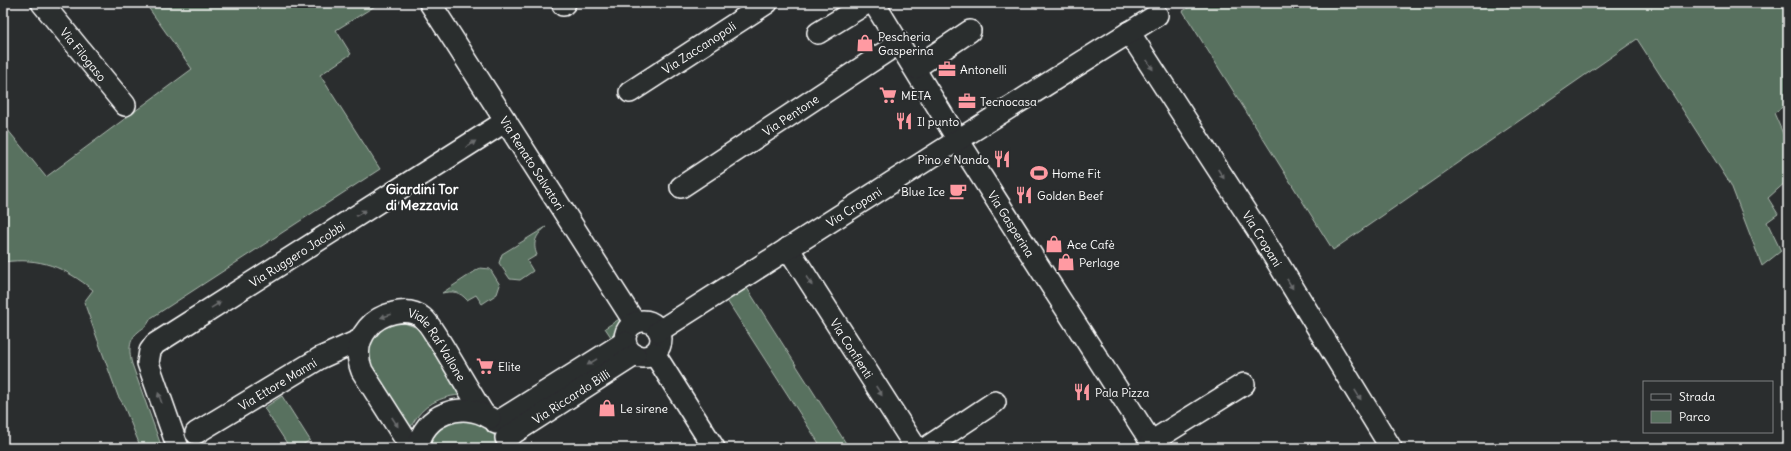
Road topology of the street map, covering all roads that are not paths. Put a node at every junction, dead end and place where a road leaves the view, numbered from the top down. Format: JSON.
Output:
{"nodes":[{"id":1,"x":42,"y":3,"type":"edge"},
{"id":2,"x":430,"y":3,"type":"edge"},
{"id":3,"x":766,"y":3,"type":"edge"},
{"id":4,"x":867,"y":3,"type":"edge"},
{"id":5,"x":874,"y":3,"type":"edge"},
{"id":6,"x":1157,"y":14,"type":"dead end"},
{"id":7,"x":970,"y":31,"type":"dead end"},
{"id":8,"x":1129,"y":32,"type":"junction"},
{"id":9,"x":818,"y":33,"type":"dead end"},
{"id":10,"x":899,"y":43,"type":"junction"},
{"id":11,"x":915,"y":68,"type":"junction"},
{"id":12,"x":630,"y":92,"type":"dead end"},
{"id":13,"x":125,"y":105,"type":"dead end"},
{"id":14,"x":506,"y":121,"type":"junction"},
{"id":15,"x":958,"y":140,"type":"junction"},
{"id":16,"x":681,"y":187,"type":"dead end"},
{"id":17,"x":788,"y":248,"type":"junction"},
{"id":18,"x":635,"y":323,"type":"junction"},
{"id":19,"x":659,"y":331,"type":"junction"},
{"id":20,"x":360,"y":340,"type":"junction"},
{"id":21,"x":638,"y":350,"type":"junction"},
{"id":22,"x":1244,"y":384,"type":"dead end"},
{"id":23,"x":995,"y":402,"type":"dead end"},
{"id":24,"x":167,"y":418,"type":"junction"},
{"id":25,"x":498,"y":430,"type":"edge"},
{"id":26,"x":200,"y":441,"type":"edge"},
{"id":27,"x":1153,"y":445,"type":"edge"},
{"id":28,"x":178,"y":448,"type":"edge"},
{"id":29,"x":411,"y":448,"type":"edge"},
{"id":30,"x":418,"y":448,"type":"edge"},
{"id":31,"x":714,"y":448,"type":"edge"},
{"id":32,"x":916,"y":448,"type":"edge"},
{"id":33,"x":926,"y":448,"type":"edge"},
{"id":34,"x":1391,"y":448,"type":"edge"}],
"edges":[{"from":1,"to":13,"type":"street","name":"Via Filogaso"},
{"from":2,"to":14,"type":"street","name":"Via Renato Salvatori"},
{"from":3,"to":12,"type":"street","name":"Via Zaccanopoli"},
{"from":4,"to":9,"type":"street"},
{"from":5,"to":10,"type":"street","name":"Via Gasperina"},
{"from":6,"to":8,"type":"street","name":"Via Cropani"},
{"from":7,"to":11,"type":"street"},
{"from":8,"to":15,"type":"street","name":"Via Cropani"},
{"from":8,"to":34,"type":"street","name":"Via Cropani","one_way":true},
{"from":10,"to":11,"type":"street","name":"Via Gasperina"},
{"from":10,"to":16,"type":"street","name":"Via Pentone"},
{"from":11,"to":15,"type":"street","name":"Via Gasperina"},
{"from":14,"to":18,"type":"street","name":"Via Renato Salvatori"},
{"from":24,"to":14,"type":"street","name":"Via Ruggero Jacobbi","one_way":true},
{"from":15,"to":17,"type":"street","name":"Via Cropani"},
{"from":15,"to":27,"type":"street","name":"Via Gasperina"},
{"from":17,"to":19,"type":"street","name":"Via Cropani"},
{"from":17,"to":32,"type":"street","name":"Via Conflenti","one_way":true},
{"from":18,"to":19,"type":"street"},
{"from":18,"to":21,"type":"street"},
{"from":19,"to":21,"type":"street"},
{"from":25,"to":20,"type":"street","name":"Viale Raf Vallone","one_way":true},
{"from":20,"to":26,"type":"street","name":"Via Ettore Manni"},
{"from":20,"to":29,"type":"street","one_way":true},
{"from":21,"to":25,"type":"street","name":"Via Riccardo Billi"},
{"from":21,"to":31,"type":"street"},
{"from":22,"to":27,"type":"street","name":"Via Gasperina"},
{"from":23,"to":33,"type":"street"},
{"from":24,"to":26,"type":"street"},
{"from":24,"to":28,"type":"street","name":"Via Ruggero Jacobbi"},
{"from":25,"to":30,"type":"street"}]}
